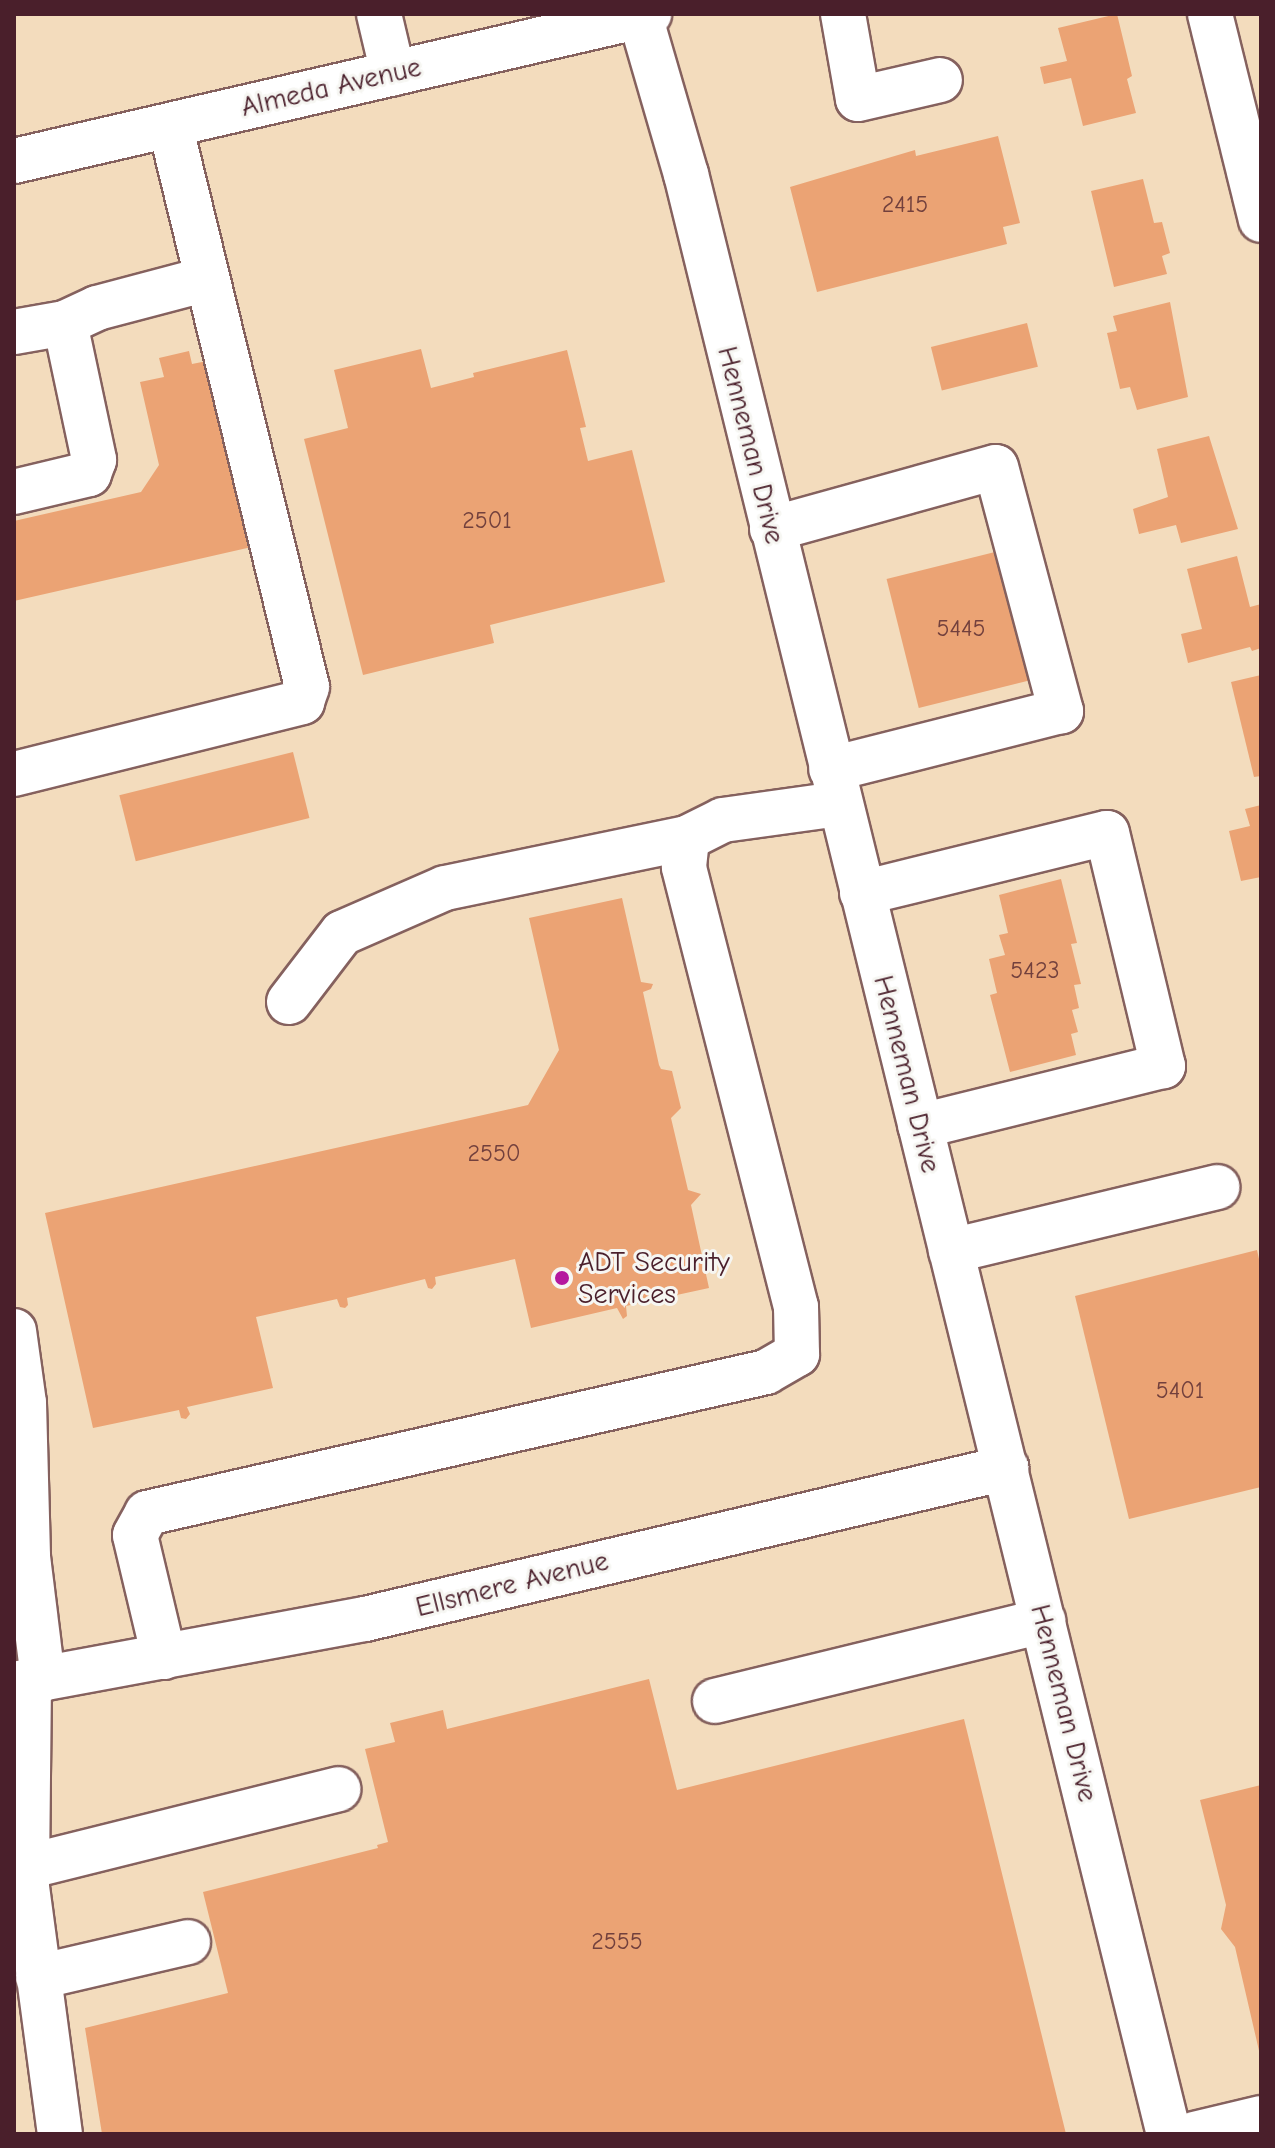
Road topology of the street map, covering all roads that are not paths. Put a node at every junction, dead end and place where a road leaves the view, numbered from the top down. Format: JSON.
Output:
{"nodes":[{"id":1,"x":379,"y":14,"type":"edge"},
{"id":2,"x":843,"y":14,"type":"edge"},
{"id":3,"x":1210,"y":14,"type":"edge"},
{"id":4,"x":645,"y":15,"type":"edge"},
{"id":5,"x":500,"y":30,"type":"edge"},
{"id":6,"x":393,"y":73,"type":"junction"},
{"id":7,"x":940,"y":80,"type":"dead end"},
{"id":8,"x":170,"y":125,"type":"junction"},
{"id":9,"x":14,"y":161,"type":"edge"},
{"id":10,"x":1261,"y":220,"type":"edge"},
{"id":11,"x":207,"y":279,"type":"junction"},
{"id":12,"x":65,"y":323,"type":"junction"},
{"id":13,"x":14,"y":332,"type":"edge"},
{"id":14,"x":14,"y":492,"type":"edge"},
{"id":15,"x":772,"y":529,"type":"junction"},
{"id":16,"x":14,"y":774,"type":"edge"},
{"id":17,"x":835,"y":786,"type":"junction"},
{"id":18,"x":687,"y":838,"type":"junction"},
{"id":19,"x":862,"y":893,"type":"junction"},
{"id":20,"x":289,"y":1002,"type":"dead end"},
{"id":21,"x":920,"y":1126,"type":"junction"},
{"id":22,"x":1217,"y":1187,"type":"dead end"},
{"id":23,"x":951,"y":1251,"type":"junction"},
{"id":24,"x":14,"y":1331,"type":"edge"},
{"id":25,"x":20,"y":1454,"type":"edge"},
{"id":26,"x":1006,"y":1468,"type":"junction"},
{"id":27,"x":21,"y":1566,"type":"edge"},
{"id":28,"x":1043,"y":1621,"type":"junction"},
{"id":29,"x":164,"y":1657,"type":"junction"},
{"id":30,"x":28,"y":1681,"type":"edge"},
{"id":31,"x":715,"y":1701,"type":"dead end"},
{"id":32,"x":338,"y":1789,"type":"dead end"},
{"id":33,"x":26,"y":1867,"type":"junction"},
{"id":34,"x":188,"y":1942,"type":"dead end"},
{"id":35,"x":38,"y":1977,"type":"junction"},
{"id":36,"x":1261,"y":2118,"type":"edge"},
{"id":37,"x":60,"y":2134,"type":"edge"},
{"id":38,"x":1169,"y":2134,"type":"edge"},
{"id":39,"x":1194,"y":2134,"type":"edge"}],
"edges":[{"from":1,"to":6,"type":"street"},
{"from":2,"to":7,"type":"street"},
{"from":3,"to":10,"type":"street"},
{"from":4,"to":5,"type":"street","name":"Almeda Avenue"},
{"from":4,"to":15,"type":"street","name":"Henneman Drive"},
{"from":5,"to":6,"type":"street","name":"Almeda Avenue"},
{"from":6,"to":8,"type":"street","name":"Almeda Avenue"},
{"from":8,"to":9,"type":"street","name":"Almeda Avenue"},
{"from":8,"to":11,"type":"street"},
{"from":11,"to":12,"type":"street"},
{"from":11,"to":16,"type":"street"},
{"from":12,"to":13,"type":"street"},
{"from":12,"to":14,"type":"street"},
{"from":15,"to":17,"type":"street","name":"Henneman Drive"},
{"from":15,"to":17,"type":"street"},
{"from":17,"to":18,"type":"street"},
{"from":17,"to":19,"type":"street","name":"Henneman Drive"},
{"from":18,"to":20,"type":"street"},
{"from":18,"to":29,"type":"street"},
{"from":19,"to":21,"type":"street","name":"Henneman Drive"},
{"from":19,"to":21,"type":"street"},
{"from":21,"to":23,"type":"street","name":"Henneman Drive"},
{"from":22,"to":23,"type":"street"},
{"from":23,"to":26,"type":"street","name":"Henneman Drive"},
{"from":24,"to":25,"type":"street"},
{"from":25,"to":27,"type":"street"},
{"from":26,"to":28,"type":"street","name":"Henneman Drive"},
{"from":26,"to":29,"type":"street","name":"Ellsmere Avenue"},
{"from":27,"to":30,"type":"street"},
{"from":28,"to":31,"type":"street"},
{"from":28,"to":38,"type":"street","name":"Henneman Drive"},
{"from":29,"to":30,"type":"street","name":"Ellsmere Avenue"},
{"from":30,"to":33,"type":"street"},
{"from":32,"to":33,"type":"street"},
{"from":33,"to":35,"type":"street"},
{"from":34,"to":35,"type":"street"},
{"from":35,"to":37,"type":"street"},
{"from":36,"to":39,"type":"street"}]}
